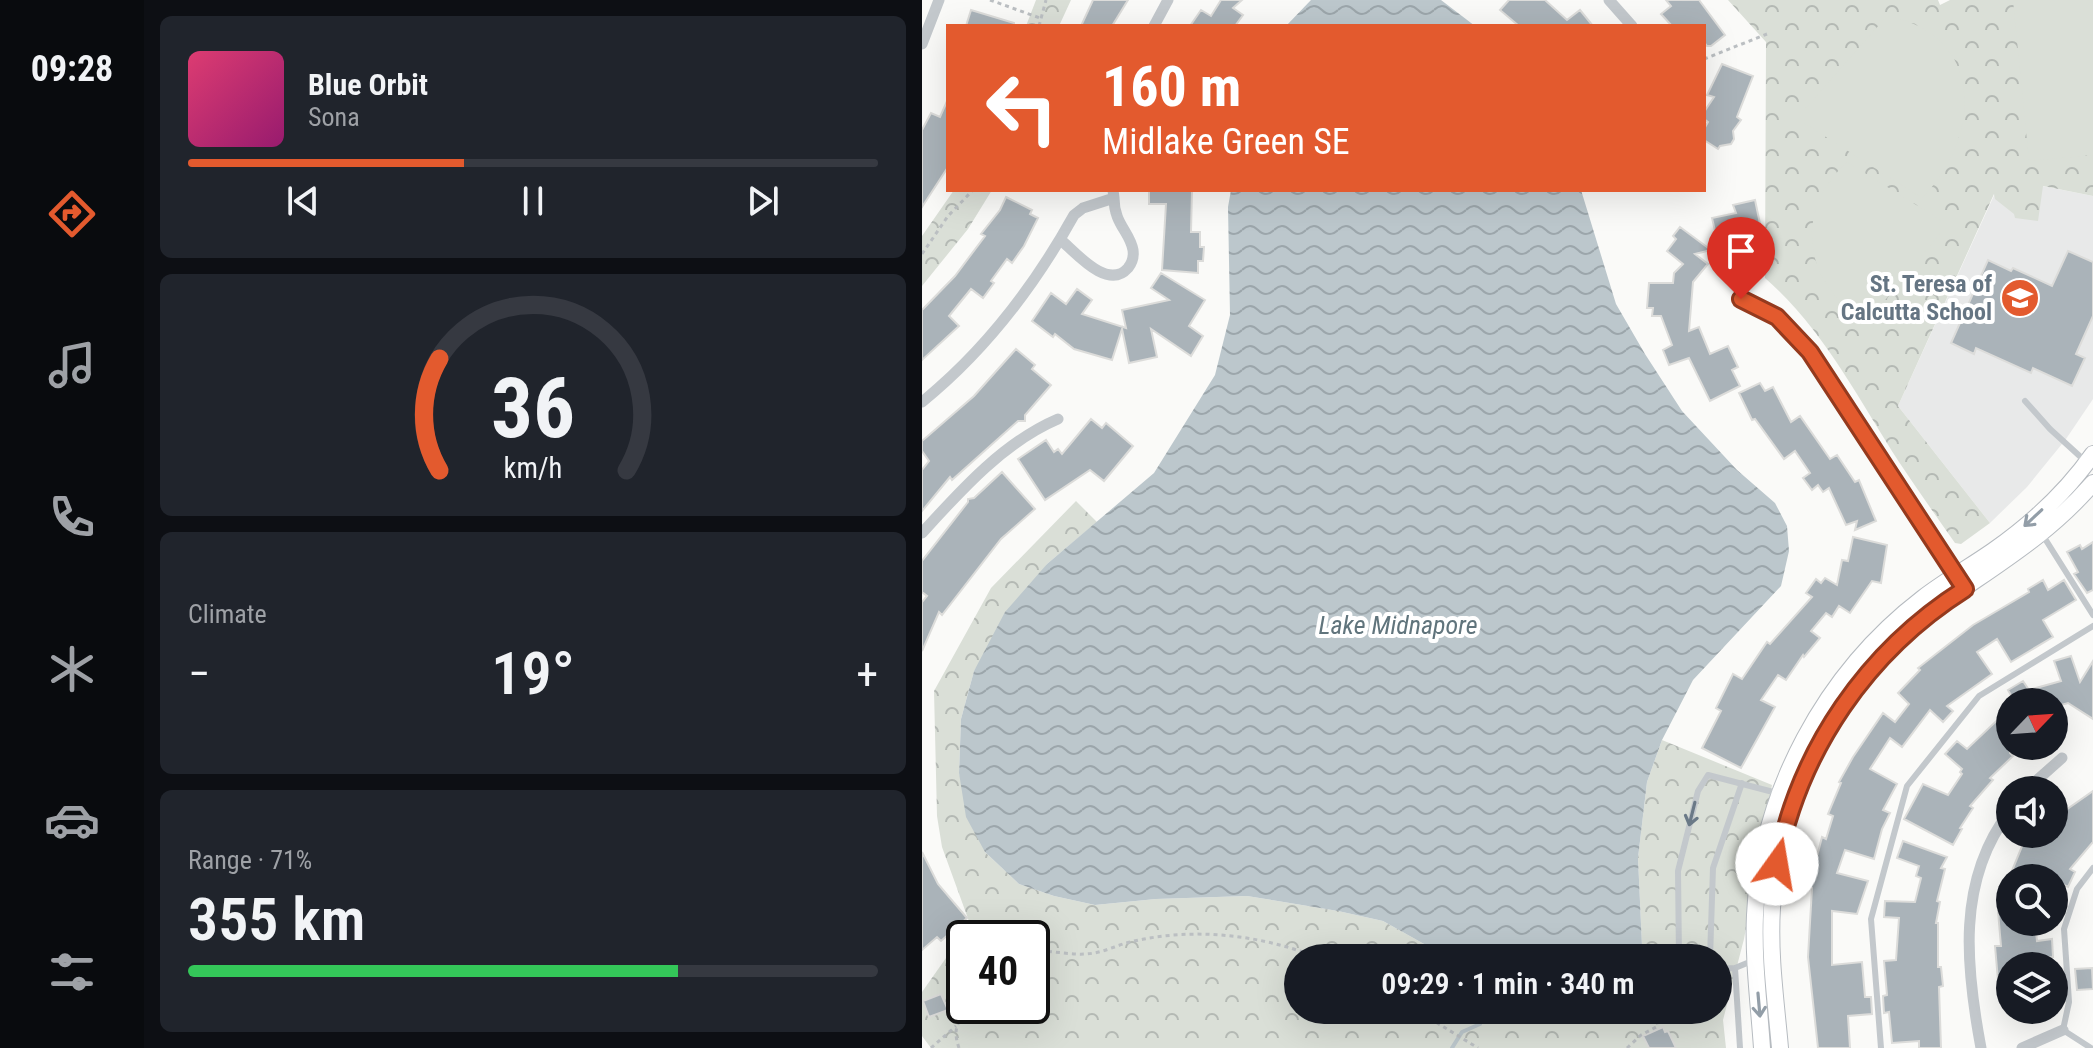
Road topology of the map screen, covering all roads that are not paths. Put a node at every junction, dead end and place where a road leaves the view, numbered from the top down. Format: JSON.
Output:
{"nodes":[{"id":1,"x":939,"y":0,"type":"edge"},
{"id":2,"x":1168,"y":0,"type":"edge"},
{"id":3,"x":1609,"y":0,"type":"edge"},
{"id":4,"x":1155,"y":24,"type":"edge"},
{"id":5,"x":1630,"y":24,"type":"edge"},
{"id":6,"x":922,"y":44,"type":"edge"},
{"id":7,"x":1113,"y":194,"type":"edge"},
{"id":8,"x":1061,"y":240,"type":"junction"},
{"id":9,"x":1741,"y":299,"type":"dead end"},
{"id":10,"x":2025,"y":401,"type":"dead end"},
{"id":11,"x":922,"y":402,"type":"edge"},
{"id":12,"x":1058,"y":419,"type":"dead end"},
{"id":13,"x":2091,"y":461,"type":"edge"},
{"id":14,"x":2093,"y":483,"type":"edge"},
{"id":15,"x":922,"y":533,"type":"edge"},
{"id":16,"x":2042,"y":534,"type":"junction"},
{"id":17,"x":1960,"y":582,"type":"junction"},
{"id":18,"x":2093,"y":615,"type":"edge"},
{"id":19,"x":2093,"y":626,"type":"edge"},
{"id":20,"x":2060,"y":760,"type":"edge"},
{"id":21,"x":2042,"y":776,"type":"edge"},
{"id":22,"x":1742,"y":783,"type":"junction"},
{"id":23,"x":1787,"y":796,"type":"junction"},
{"id":24,"x":1996,"y":831,"type":"edge"},
{"id":25,"x":2093,"y":868,"type":"edge"},
{"id":26,"x":1679,"y":944,"type":"edge"},
{"id":27,"x":1710,"y":944,"type":"edge"},
{"id":28,"x":1772,"y":959,"type":"junction"},
{"id":29,"x":1755,"y":960,"type":"junction"},
{"id":30,"x":1732,"y":968,"type":"edge"},
{"id":31,"x":1735,"y":968,"type":"junction"},
{"id":32,"x":2063,"y":1030,"type":"junction"},
{"id":33,"x":1740,"y":1048,"type":"edge"},
{"id":34,"x":1762,"y":1048,"type":"edge"},
{"id":35,"x":1780,"y":1048,"type":"edge"},
{"id":36,"x":1881,"y":1048,"type":"edge"},
{"id":37,"x":1981,"y":1048,"type":"edge"},
{"id":38,"x":2022,"y":1048,"type":"edge"},
{"id":39,"x":2091,"y":1048,"type":"edge"}],
"edges":[{"from":1,"to":6,"type":"street"},
{"from":2,"to":4,"type":"street"},
{"from":3,"to":5,"type":"street"},
{"from":7,"to":8,"type":"street"},
{"from":7,"to":8,"type":"street"},
{"from":8,"to":11,"type":"street"},
{"from":9,"to":17,"type":"street"},
{"from":10,"to":13,"type":"lane"},
{"from":12,"to":15,"type":"street"},
{"from":13,"to":17,"type":"street","one_way":true},
{"from":14,"to":16,"type":"street"},
{"from":16,"to":17,"type":"street"},
{"from":16,"to":18,"type":"lane"},
{"from":17,"to":23,"type":"street"},
{"from":19,"to":36,"type":"lane"},
{"from":20,"to":21,"type":"street"},
{"from":22,"to":23,"type":"lane"},
{"from":22,"to":26,"type":"lane","one_way":true},
{"from":22,"to":27,"type":"lane"},
{"from":23,"to":28,"type":"street"},
{"from":23,"to":29,"type":"street"},
{"from":24,"to":37,"type":"street"},
{"from":25,"to":32,"type":"lane"},
{"from":28,"to":29,"type":"street"},
{"from":28,"to":35,"type":"street"},
{"from":29,"to":31,"type":"lane"},
{"from":29,"to":34,"type":"street","one_way":true},
{"from":30,"to":31,"type":"lane"},
{"from":31,"to":33,"type":"lane"},
{"from":32,"to":38,"type":"street"},
{"from":32,"to":39,"type":"lane"}]}
